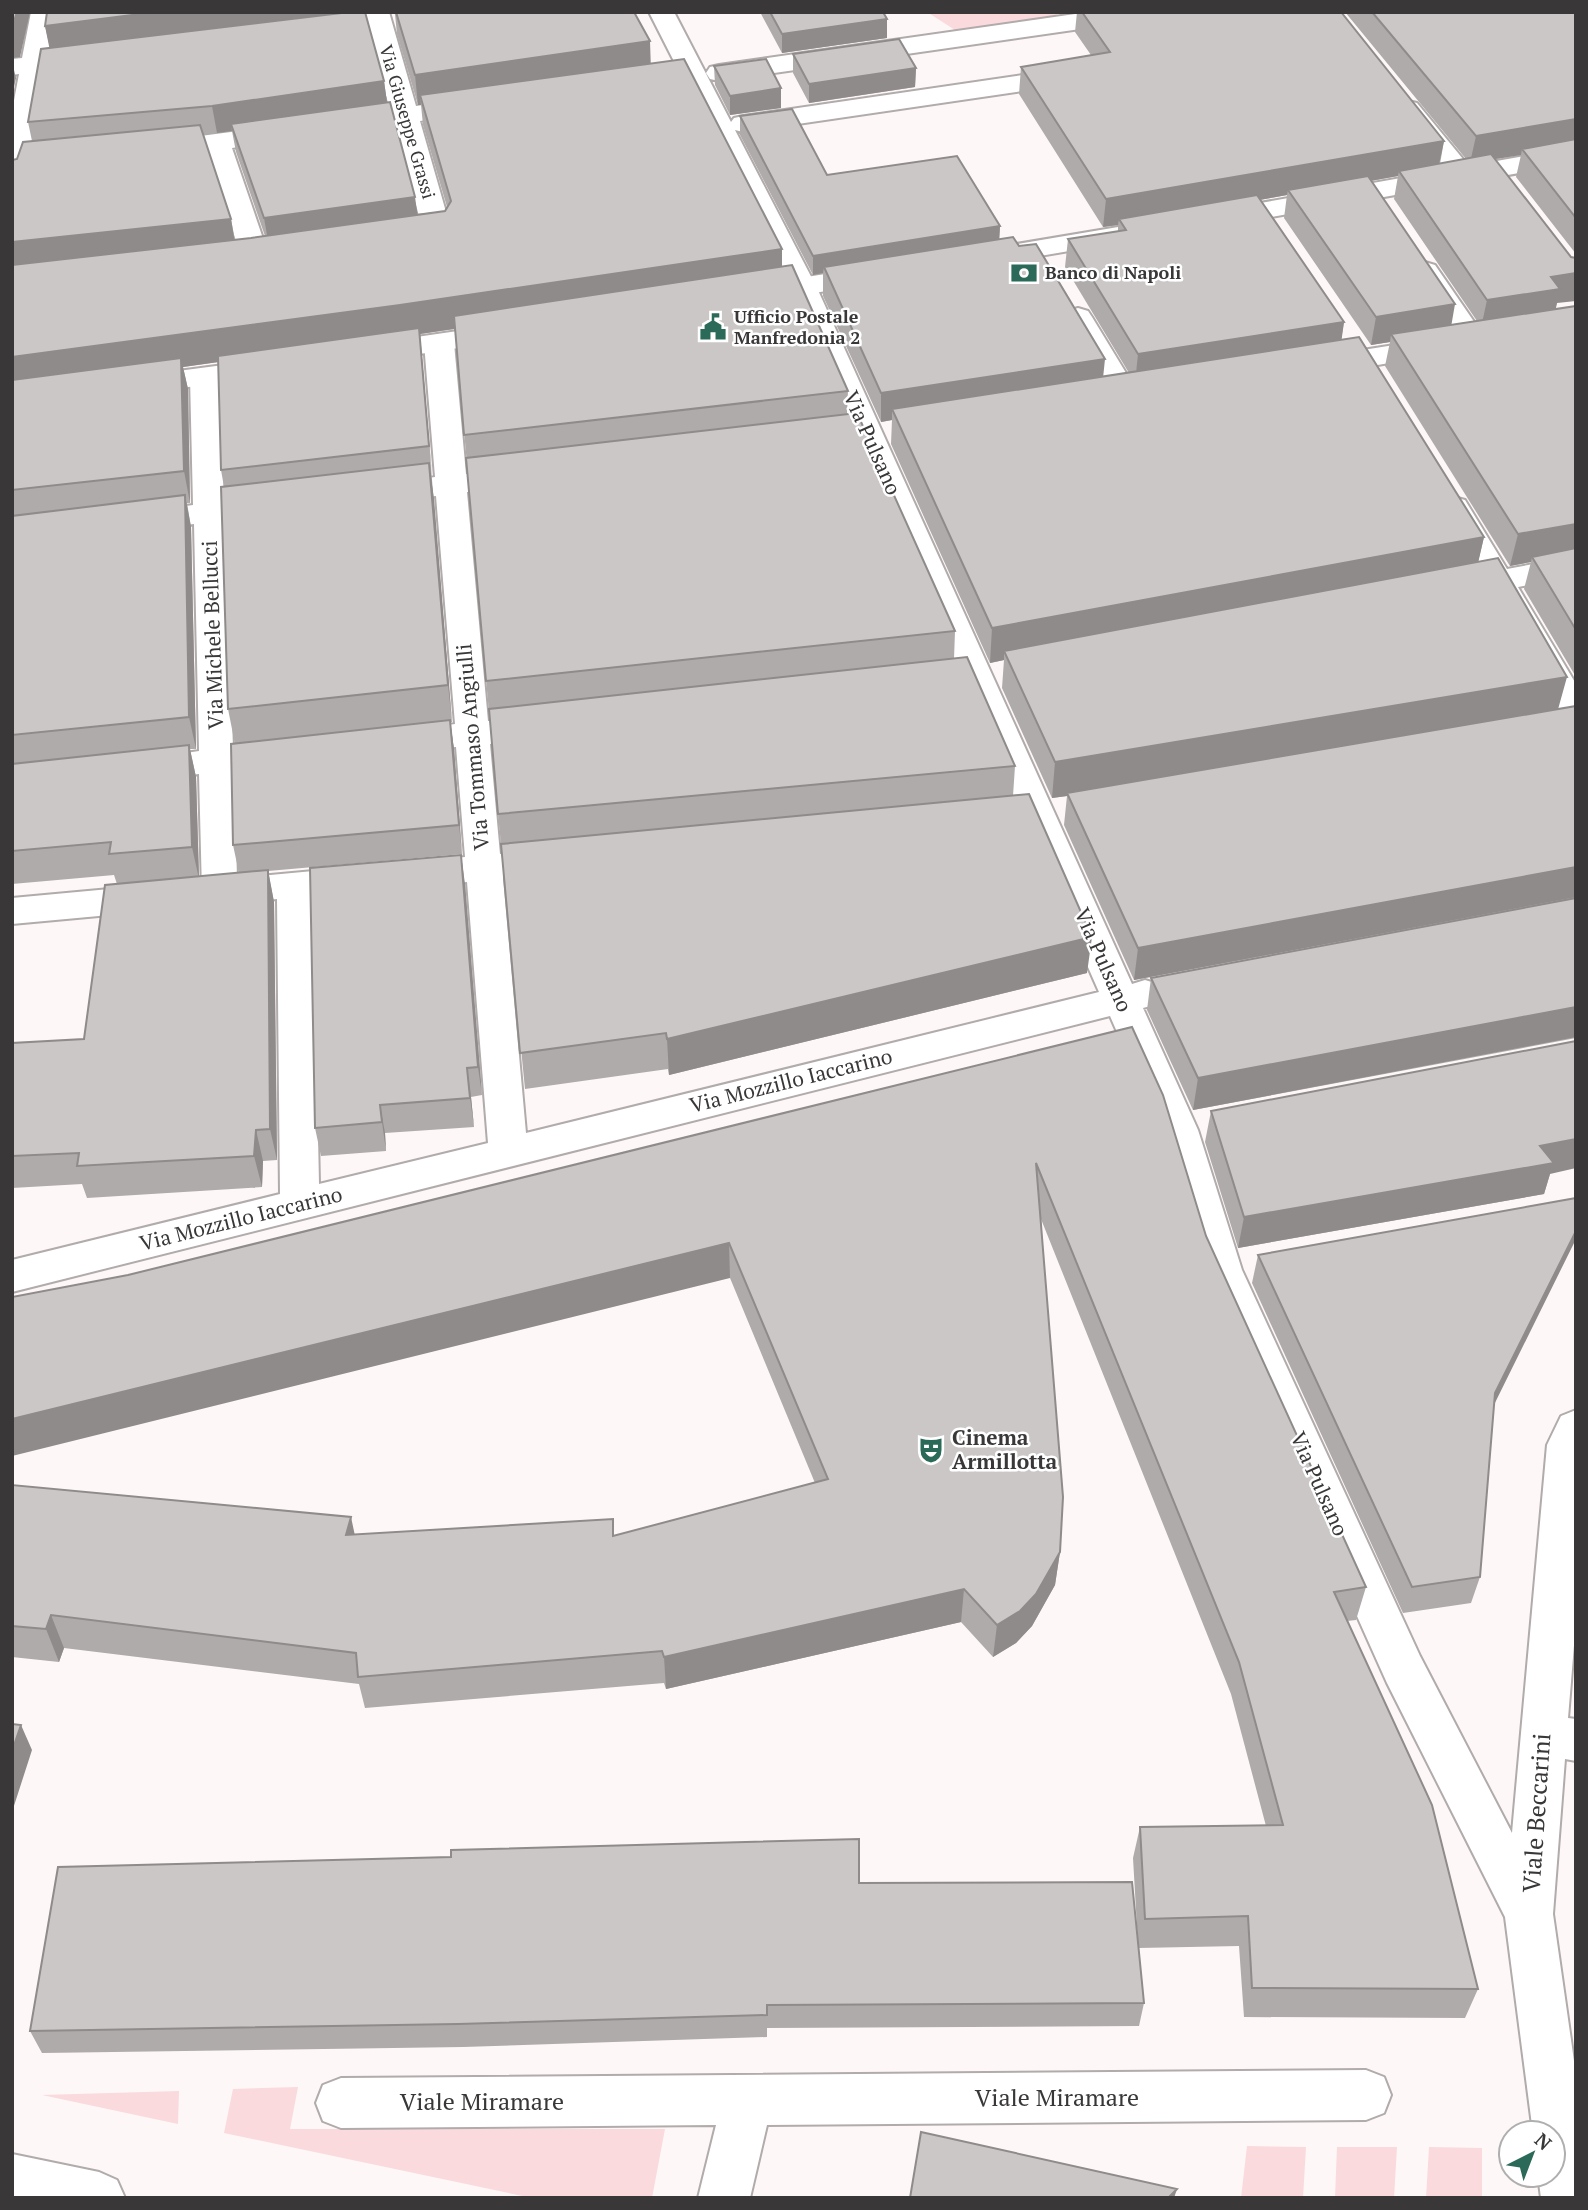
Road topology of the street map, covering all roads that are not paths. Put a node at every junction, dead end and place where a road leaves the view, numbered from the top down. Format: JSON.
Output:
{"nodes":[{"id":1,"x":44,"y":12,"type":"edge"},
{"id":2,"x":661,"y":12,"type":"edge"},
{"id":3,"x":1143,"y":12,"type":"edge"},
{"id":4,"x":388,"y":21,"type":"edge"},
{"id":5,"x":353,"y":31,"type":"edge"},
{"id":6,"x":117,"y":58,"type":"edge"},
{"id":7,"x":23,"y":68,"type":"edge"},
{"id":8,"x":1077,"y":75,"type":"edge"},
{"id":9,"x":694,"y":76,"type":"junction"},
{"id":10,"x":666,"y":80,"type":"edge"},
{"id":11,"x":1396,"y":95,"type":"edge"},
{"id":12,"x":501,"y":102,"type":"edge"},
{"id":13,"x":405,"y":115,"type":"junction"},
{"id":14,"x":720,"y":127,"type":"junction"},
{"id":15,"x":217,"y":144,"type":"junction"},
{"id":16,"x":123,"y":153,"type":"edge"},
{"id":17,"x":1576,"y":155,"type":"edge"},
{"id":18,"x":43,"y":160,"type":"edge"},
{"id":19,"x":14,"y":169,"type":"edge"},
{"id":20,"x":1462,"y":176,"type":"junction"},
{"id":21,"x":1184,"y":224,"type":"edge"},
{"id":22,"x":1145,"y":231,"type":"edge"},
{"id":23,"x":386,"y":240,"type":"edge"},
{"id":24,"x":1411,"y":250,"type":"edge"},
{"id":25,"x":256,"y":259,"type":"edge"},
{"id":26,"x":968,"y":260,"type":"edge"},
{"id":27,"x":1051,"y":271,"type":"junction"},
{"id":28,"x":899,"y":272,"type":"edge"},
{"id":29,"x":803,"y":288,"type":"junction"},
{"id":30,"x":723,"y":299,"type":"edge"},
{"id":31,"x":534,"y":328,"type":"edge"},
{"id":32,"x":439,"y":343,"type":"junction"},
{"id":33,"x":343,"y":357,"type":"edge"},
{"id":34,"x":302,"y":363,"type":"edge"},
{"id":35,"x":1284,"y":371,"type":"edge"},
{"id":36,"x":205,"y":377,"type":"junction"},
{"id":37,"x":109,"y":389,"type":"edge"},
{"id":38,"x":1125,"y":396,"type":"edge"},
{"id":39,"x":545,"y":474,"type":"edge"},
{"id":40,"x":450,"y":485,"type":"junction"},
{"id":41,"x":1442,"y":487,"type":"edge"},
{"id":42,"x":356,"y":495,"type":"edge"},
{"id":43,"x":303,"y":502,"type":"edge"},
{"id":44,"x":209,"y":512,"type":"junction"},
{"id":45,"x":117,"y":523,"type":"edge"},
{"id":46,"x":1576,"y":566,"type":"edge"},
{"id":47,"x":1500,"y":580,"type":"junction"},
{"id":48,"x":1431,"y":593,"type":"edge"},
{"id":49,"x":1567,"y":722,"type":"edge"},
{"id":50,"x":568,"y":724,"type":"edge"},
{"id":51,"x":472,"y":734,"type":"junction"},
{"id":52,"x":364,"y":745,"type":"edge"},
{"id":53,"x":311,"y":751,"type":"edge"},
{"id":54,"x":217,"y":761,"type":"junction"},
{"id":55,"x":108,"y":773,"type":"edge"},
{"id":56,"x":581,"y":858,"type":"edge"},
{"id":57,"x":484,"y":867,"type":"junction"},
{"id":58,"x":295,"y":885,"type":"junction"},
{"id":59,"x":197,"y":894,"type":"junction"},
{"id":60,"x":12,"y":911,"type":"edge"},
{"id":61,"x":1174,"y":989,"type":"edge"},
{"id":62,"x":1121,"y":999,"type":"junction"},
{"id":63,"x":508,"y":1152,"type":"junction"},
{"id":64,"x":300,"y":1204,"type":"junction"},
{"id":65,"x":1262,"y":1262,"type":"edge"},
{"id":66,"x":1222,"y":1270,"type":"junction"},
{"id":67,"x":12,"y":1276,"type":"edge"},
{"id":68,"x":1576,"y":1428,"type":"edge"},
{"id":69,"x":1559,"y":1737,"type":"edge"},
{"id":70,"x":1529,"y":1914,"type":"junction"},
{"id":71,"x":1366,"y":2095,"type":"dead end"},
{"id":72,"x":748,"y":2100,"type":"junction"},
{"id":73,"x":341,"y":2103,"type":"dead end"},
{"id":74,"x":12,"y":2180,"type":"edge"},
{"id":75,"x":99,"y":2198,"type":"edge"},
{"id":76,"x":724,"y":2198,"type":"edge"},
{"id":77,"x":1567,"y":2198,"type":"edge"}],
"edges":[{"from":1,"to":7,"type":"street"},
{"from":2,"to":9,"type":"street","name":"Via Pulsano"},
{"from":3,"to":9,"type":"street"},
{"from":4,"to":5,"type":"street"},
{"from":4,"to":13,"type":"street","name":"Via Giuseppe Grassi"},
{"from":6,"to":7,"type":"street"},
{"from":7,"to":19,"type":"street"},
{"from":8,"to":14,"type":"street"},
{"from":9,"to":10,"type":"street"},
{"from":9,"to":14,"type":"street","name":"Via Pulsano"},
{"from":11,"to":20,"type":"street"},
{"from":12,"to":13,"type":"street"},
{"from":13,"to":15,"type":"street"},
{"from":13,"to":23,"type":"street","name":"Via Giuseppe Grassi"},
{"from":14,"to":29,"type":"street","name":"Via Pulsano"},
{"from":15,"to":16,"type":"street"},
{"from":15,"to":25,"type":"street"},
{"from":17,"to":20,"type":"street"},
{"from":18,"to":19,"type":"street"},
{"from":20,"to":21,"type":"street"},
{"from":22,"to":27,"type":"street"},
{"from":24,"to":35,"type":"street"},
{"from":26,"to":27,"type":"street"},
{"from":27,"to":38,"type":"street"},
{"from":28,"to":29,"type":"street"},
{"from":29,"to":30,"type":"street"},
{"from":29,"to":62,"type":"street","name":"Via Pulsano"},
{"from":31,"to":32,"type":"street"},
{"from":32,"to":33,"type":"street"},
{"from":32,"to":40,"type":"street","name":"Via Tommaso Angiulli"},
{"from":34,"to":36,"type":"street"},
{"from":36,"to":37,"type":"street"},
{"from":36,"to":44,"type":"street","name":"Via Michele Bellucci"},
{"from":39,"to":40,"type":"street"},
{"from":40,"to":42,"type":"street"},
{"from":40,"to":51,"type":"street","name":"Via Tommaso Angiulli"},
{"from":41,"to":47,"type":"street"},
{"from":43,"to":44,"type":"street"},
{"from":44,"to":45,"type":"street"},
{"from":44,"to":54,"type":"street","name":"Via Michele Bellucci"},
{"from":46,"to":47,"type":"street"},
{"from":47,"to":48,"type":"street"},
{"from":47,"to":49,"type":"street"},
{"from":50,"to":51,"type":"street"},
{"from":51,"to":52,"type":"street"},
{"from":51,"to":57,"type":"street","name":"Via Tommaso Angiulli"},
{"from":53,"to":54,"type":"street"},
{"from":54,"to":55,"type":"street"},
{"from":54,"to":59,"type":"street","name":"Via Michele Bellucci"},
{"from":56,"to":57,"type":"street"},
{"from":57,"to":58,"type":"street"},
{"from":57,"to":63,"type":"street","name":"Via Tommaso Angiulli"},
{"from":58,"to":59,"type":"street"},
{"from":58,"to":64,"type":"street"},
{"from":59,"to":60,"type":"street"},
{"from":61,"to":62,"type":"street","name":"Via Mozzillo Iaccarino"},
{"from":62,"to":63,"type":"street","name":"Via Mozzillo Iaccarino"},
{"from":62,"to":66,"type":"street","name":"Via Pulsano"},
{"from":63,"to":64,"type":"street","name":"Via Mozzillo Iaccarino"},
{"from":64,"to":67,"type":"street","name":"Via Mozzillo Iaccarino"},
{"from":65,"to":66,"type":"street"},
{"from":66,"to":70,"type":"street","name":"Via Pulsano"},
{"from":68,"to":69,"type":"street","name":"Viale Beccarini"},
{"from":69,"to":70,"type":"street","name":"Viale Beccarini"},
{"from":70,"to":77,"type":"street","name":"Viale Beccarini"},
{"from":71,"to":72,"type":"street","name":"Viale Miramare"},
{"from":72,"to":73,"type":"street","name":"Viale Miramare"},
{"from":72,"to":76,"type":"street"},
{"from":74,"to":75,"type":"street"}]}
